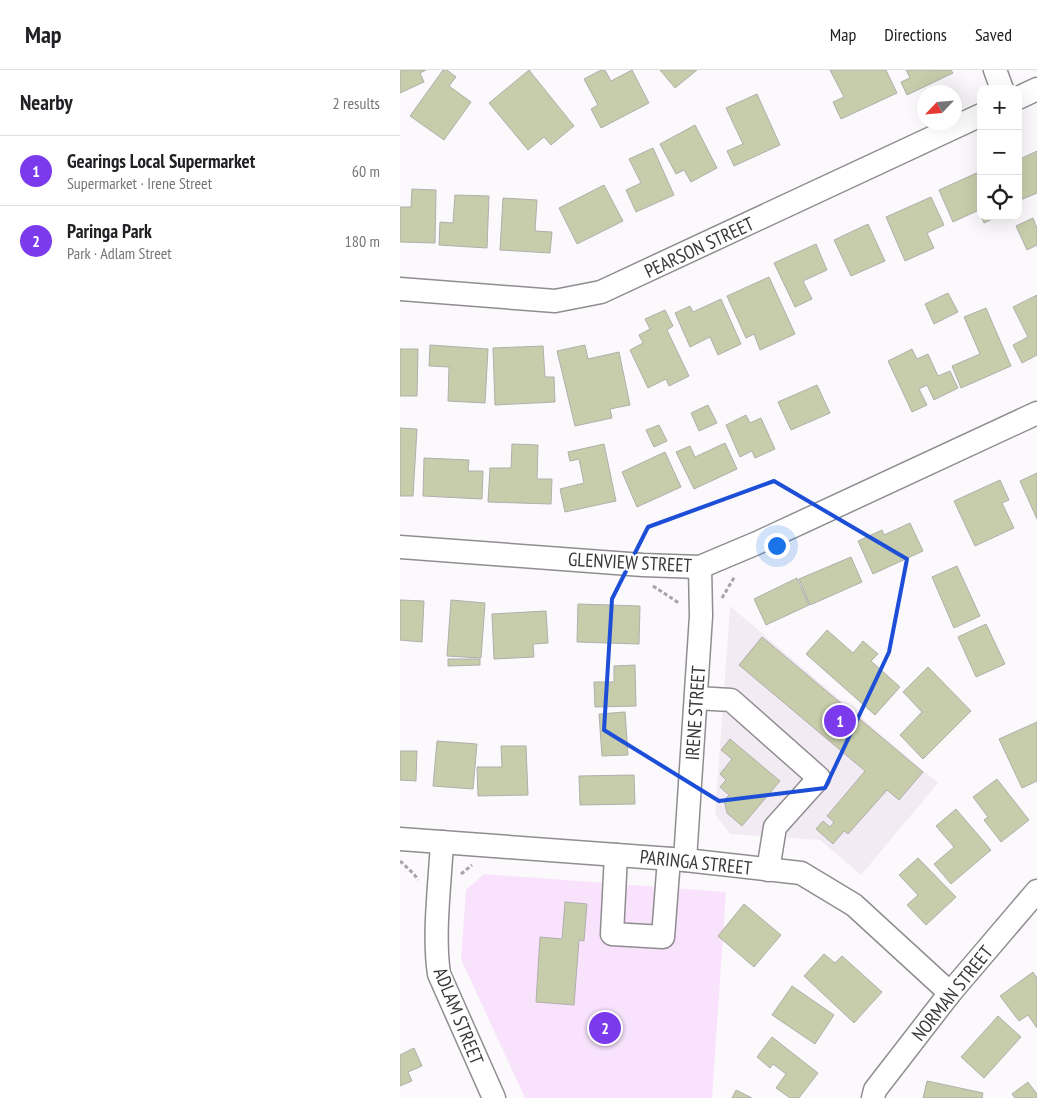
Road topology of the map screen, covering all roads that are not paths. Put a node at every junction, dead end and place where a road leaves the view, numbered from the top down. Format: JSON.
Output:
{"nodes":[{"id":1,"x":995,"y":70,"type":"edge"},
{"id":2,"x":1001,"y":85,"type":"edge"},
{"id":3,"x":1037,"y":89,"type":"edge"},
{"id":4,"x":1022,"y":96,"type":"edge"},
{"id":5,"x":977,"y":117,"type":"edge"},
{"id":6,"x":400,"y":289,"type":"edge"},
{"id":7,"x":1037,"y":413,"type":"edge"},
{"id":8,"x":400,"y":547,"type":"edge"},
{"id":9,"x":700,"y":566,"type":"junction"},
{"id":10,"x":696,"y":698,"type":"junction"},
{"id":11,"x":400,"y":839,"type":"edge"},
{"id":12,"x":442,"y":842,"type":"junction"},
{"id":13,"x":616,"y":855,"type":"junction"},
{"id":14,"x":677,"y":859,"type":"junction"},
{"id":15,"x":768,"y":870,"type":"junction"},
{"id":16,"x":1037,"y":891,"type":"edge"},
{"id":17,"x":950,"y":992,"type":"junction"},
{"id":18,"x":494,"y":1098,"type":"edge"},
{"id":19,"x":873,"y":1098,"type":"edge"}],
"edges":[{"from":1,"to":2,"type":"street"},
{"from":3,"to":4,"type":"street"},
{"from":5,"to":6,"type":"street","name":"PEARSON STREET"},
{"from":7,"to":9,"type":"street","name":"GLENVIEW STREET"},
{"from":8,"to":9,"type":"street","name":"GLENVIEW STREET"},
{"from":9,"to":10,"type":"street","name":"IRENE STREET"},
{"from":10,"to":14,"type":"street","name":"IRENE STREET"},
{"from":10,"to":15,"type":"street"},
{"from":11,"to":12,"type":"street","name":"PARINGA STREET"},
{"from":12,"to":13,"type":"street","name":"PARINGA STREET"},
{"from":12,"to":18,"type":"street","name":"ADLAM STREET"},
{"from":13,"to":14,"type":"street","name":"PARINGA STREET"},
{"from":13,"to":14,"type":"street","name":"IRENE STREET"},
{"from":14,"to":15,"type":"street","name":"PARINGA STREET"},
{"from":15,"to":17,"type":"street","name":"PARINGA STREET"},
{"from":16,"to":17,"type":"street","name":"NORMAN STREET"},
{"from":17,"to":19,"type":"street","name":"NORMAN STREET"}]}
